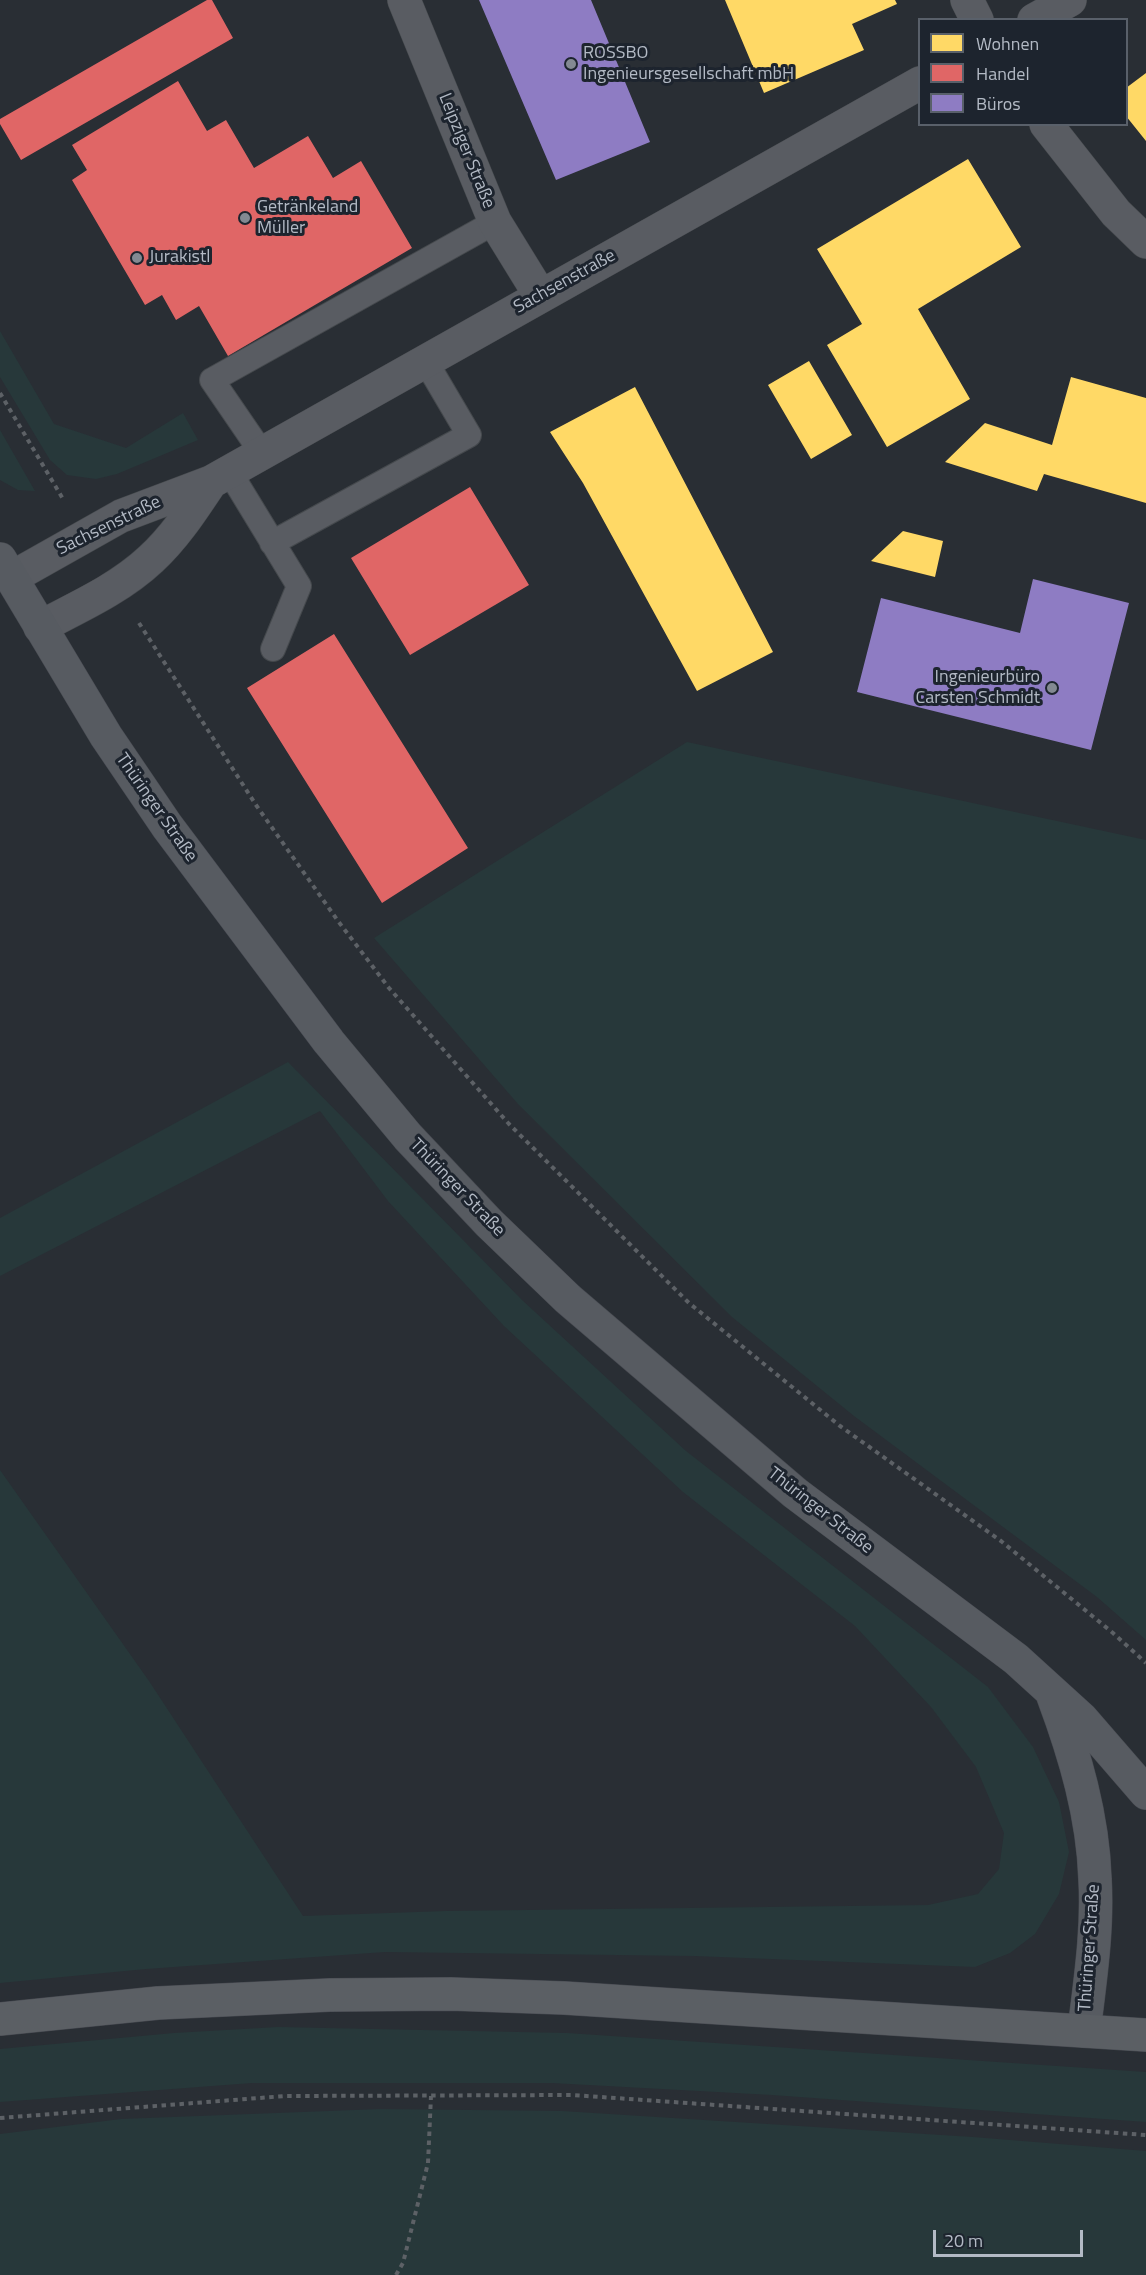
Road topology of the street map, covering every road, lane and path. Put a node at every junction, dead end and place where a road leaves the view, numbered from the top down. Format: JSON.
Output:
{"nodes":[{"id":1,"x":404,"y":0,"type":"edge"},
{"id":2,"x":967,"y":0,"type":"edge"},
{"id":3,"x":1070,"y":0,"type":"edge"},
{"id":4,"x":976,"y":18,"type":"edge"},
{"id":5,"x":1038,"y":18,"type":"edge"},
{"id":6,"x":918,"y":84,"type":"edge"},
{"id":7,"x":1048,"y":126,"type":"edge"},
{"id":8,"x":495,"y":222,"type":"junction"},
{"id":9,"x":1146,"y":242,"type":"edge"},
{"id":10,"x":540,"y":295,"type":"junction"},
{"id":11,"x":426,"y":362,"type":"junction"},
{"id":12,"x":0,"y":393,"type":"edge"},
{"id":13,"x":262,"y":453,"type":"junction"},
{"id":14,"x":220,"y":477,"type":"junction"},
{"id":15,"x":64,"y":500,"type":"dead end"},
{"id":16,"x":272,"y":543,"type":"junction"},
{"id":17,"x":5,"y":568,"type":"edge"},
{"id":18,"x":139,"y":622,"type":"dead end"},
{"id":19,"x":40,"y":627,"type":"junction"},
{"id":20,"x":273,"y":649,"type":"dead end"},
{"id":21,"x":1146,"y":1663,"type":"edge"},
{"id":22,"x":1051,"y":1692,"type":"junction"},
{"id":23,"x":1146,"y":1793,"type":"edge"},
{"id":24,"x":0,"y":2019,"type":"edge"},
{"id":25,"x":1084,"y":2031,"type":"junction"},
{"id":26,"x":1146,"y":2035,"type":"edge"},
{"id":27,"x":431,"y":2096,"type":"junction"},
{"id":28,"x":0,"y":2118,"type":"edge"},
{"id":29,"x":1146,"y":2135,"type":"edge"},
{"id":30,"x":396,"y":2275,"type":"edge"}],
"edges":[{"from":1,"to":8,"type":"street","name":"Leipziger Straße"},
{"from":2,"to":4,"type":"street"},
{"from":3,"to":5,"type":"street"},
{"from":6,"to":10,"type":"street","name":"Sachsenstraße"},
{"from":7,"to":9,"type":"street"},
{"from":8,"to":10,"type":"street","name":"Leipziger Straße"},
{"from":8,"to":13,"type":"lane"},
{"from":10,"to":11,"type":"street","name":"Sachsenstraße"},
{"from":11,"to":13,"type":"street","name":"Sachsenstraße"},
{"from":11,"to":16,"type":"lane"},
{"from":12,"to":15,"type":"path"},
{"from":13,"to":14,"type":"street","name":"Sachsenstraße"},
{"from":14,"to":16,"type":"lane"},
{"from":14,"to":17,"type":"street","name":"Sachsenstraße"},
{"from":14,"to":19,"type":"street","name":"Sachsenstraße"},
{"from":16,"to":20,"type":"lane"},
{"from":17,"to":19,"type":"street","name":"Thüringer Straße"},
{"from":18,"to":21,"type":"path"},
{"from":19,"to":22,"type":"street","name":"Thüringer Straße"},
{"from":22,"to":23,"type":"street","name":"Thüringer Straße"},
{"from":22,"to":25,"type":"street","name":"Thüringer Straße"},
{"from":24,"to":25,"type":"main road"},
{"from":25,"to":26,"type":"main road"},
{"from":27,"to":28,"type":"path"},
{"from":27,"to":29,"type":"path"},
{"from":27,"to":30,"type":"path"}]}
